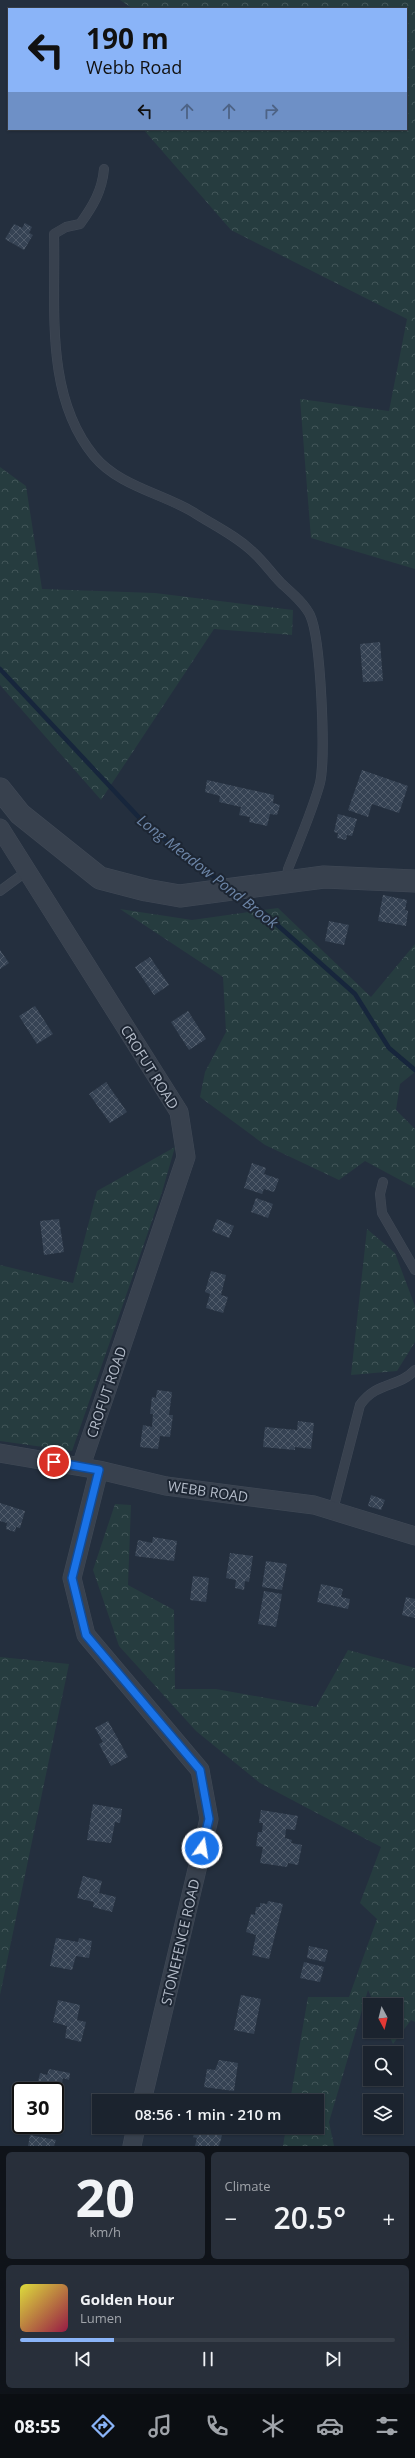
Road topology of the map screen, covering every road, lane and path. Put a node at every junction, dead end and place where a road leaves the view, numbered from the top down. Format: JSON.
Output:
{"nodes":[{"id":1,"x":104,"y":169,"type":"dead end"},
{"id":2,"x":0,"y":789,"type":"edge"},
{"id":3,"x":0,"y":828,"type":"edge"},
{"id":4,"x":27,"y":871,"type":"junction"},
{"id":5,"x":415,"y":881,"type":"edge"},
{"id":6,"x":286,"y":882,"type":"junction"},
{"id":7,"x":0,"y":891,"type":"edge"},
{"id":8,"x":383,"y":1182,"type":"dead end"},
{"id":9,"x":415,"y":1270,"type":"edge"},
{"id":10,"x":415,"y":1370,"type":"edge"},
{"id":11,"x":0,"y":1453,"type":"edge"},
{"id":12,"x":81,"y":1466,"type":"junction"},
{"id":13,"x":99,"y":1470,"type":"junction"},
{"id":14,"x":333,"y":1510,"type":"junction"},
{"id":15,"x":415,"y":1536,"type":"edge"},
{"id":16,"x":144,"y":2094,"type":"edge"},
{"id":17,"x":135,"y":2134,"type":"edge"},
{"id":18,"x":132,"y":2146,"type":"edge"}],
"edges":[{"from":1,"to":6,"type":"lane"},
{"from":2,"to":6,"type":"street"},
{"from":3,"to":4,"type":"street","name":"CROFUT ROAD"},
{"from":4,"to":7,"type":"lane"},
{"from":4,"to":12,"type":"street","name":"CROFUT ROAD"},
{"from":5,"to":6,"type":"street"},
{"from":8,"to":9,"type":"lane"},
{"from":10,"to":14,"type":"lane"},
{"from":11,"to":12,"type":"street","name":"WEBB ROAD"},
{"from":12,"to":13,"type":"street","name":"WEBB ROAD"},
{"from":13,"to":14,"type":"street","name":"WEBB ROAD"},
{"from":13,"to":16,"type":"street","name":"STONEFENCE ROAD"},
{"from":14,"to":15,"type":"street","name":"WEBB ROAD"},
{"from":17,"to":18,"type":"street"}]}
